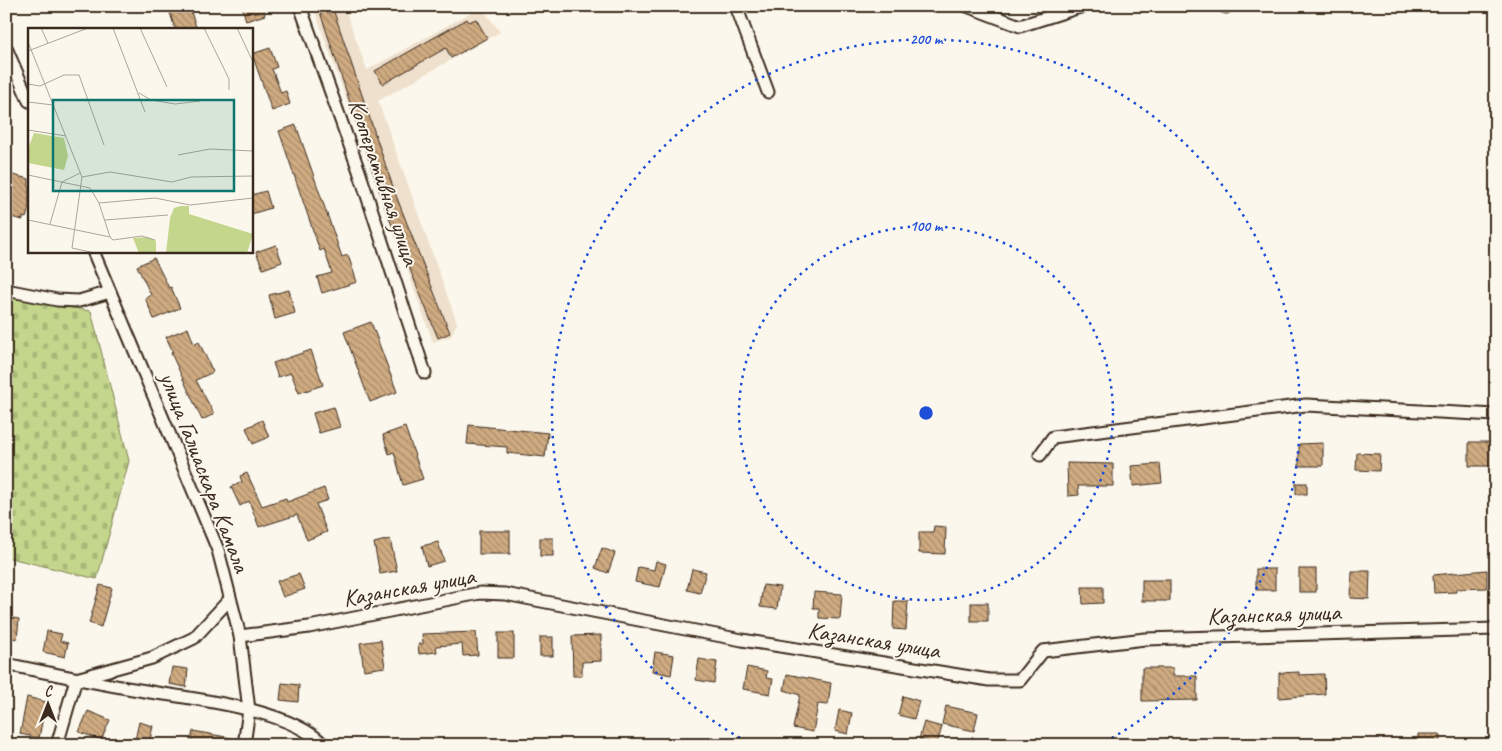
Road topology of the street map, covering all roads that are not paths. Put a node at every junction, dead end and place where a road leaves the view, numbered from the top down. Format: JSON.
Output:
{"nodes":[{"id":1,"x":300,"y":6,"type":"edge"},
{"id":2,"x":736,"y":6,"type":"edge"},
{"id":3,"x":967,"y":6,"type":"edge"},
{"id":4,"x":1083,"y":6,"type":"edge"},
{"id":5,"x":6,"y":48,"type":"edge"},
{"id":6,"x":768,"y":92,"type":"dead end"},
{"id":7,"x":28,"y":99,"type":"edge"},
{"id":8,"x":93,"y":252,"type":"edge"},
{"id":9,"x":6,"y":290,"type":"edge"},
{"id":10,"x":110,"y":292,"type":"junction"},
{"id":11,"x":424,"y":373,"type":"dead end"},
{"id":12,"x":1496,"y":415,"type":"edge"},
{"id":13,"x":1040,"y":455,"type":"dead end"},
{"id":14,"x":230,"y":599,"type":"junction"},
{"id":15,"x":1496,"y":629,"type":"edge"},
{"id":16,"x":240,"y":636,"type":"junction"},
{"id":17,"x":6,"y":664,"type":"edge"},
{"id":18,"x":76,"y":679,"type":"junction"},
{"id":19,"x":249,"y":710,"type":"junction"},
{"id":20,"x":57,"y":745,"type":"edge"},
{"id":21,"x":244,"y":745,"type":"edge"},
{"id":22,"x":324,"y":745,"type":"edge"}],
"edges":[{"from":1,"to":11,"type":"street","name":"Кооперативная улица"},
{"from":2,"to":6,"type":"street"},
{"from":3,"to":4,"type":"street"},
{"from":5,"to":7,"type":"street"},
{"from":8,"to":10,"type":"street","name":"улица Галиаскара Камала"},
{"from":9,"to":10,"type":"street"},
{"from":10,"to":14,"type":"street","name":"улица Галиаскара Камала"},
{"from":12,"to":13,"type":"street"},
{"from":14,"to":16,"type":"street","name":"улица Галиаскара Камала"},
{"from":14,"to":18,"type":"street"},
{"from":15,"to":16,"type":"street","name":"Казанская улица"},
{"from":16,"to":19,"type":"street","name":"улица Галиаскара Камала"},
{"from":17,"to":18,"type":"street"},
{"from":18,"to":19,"type":"street"},
{"from":18,"to":20,"type":"street"},
{"from":19,"to":21,"type":"street","name":"улица Галиаскара Камала"},
{"from":19,"to":22,"type":"street"}]}
